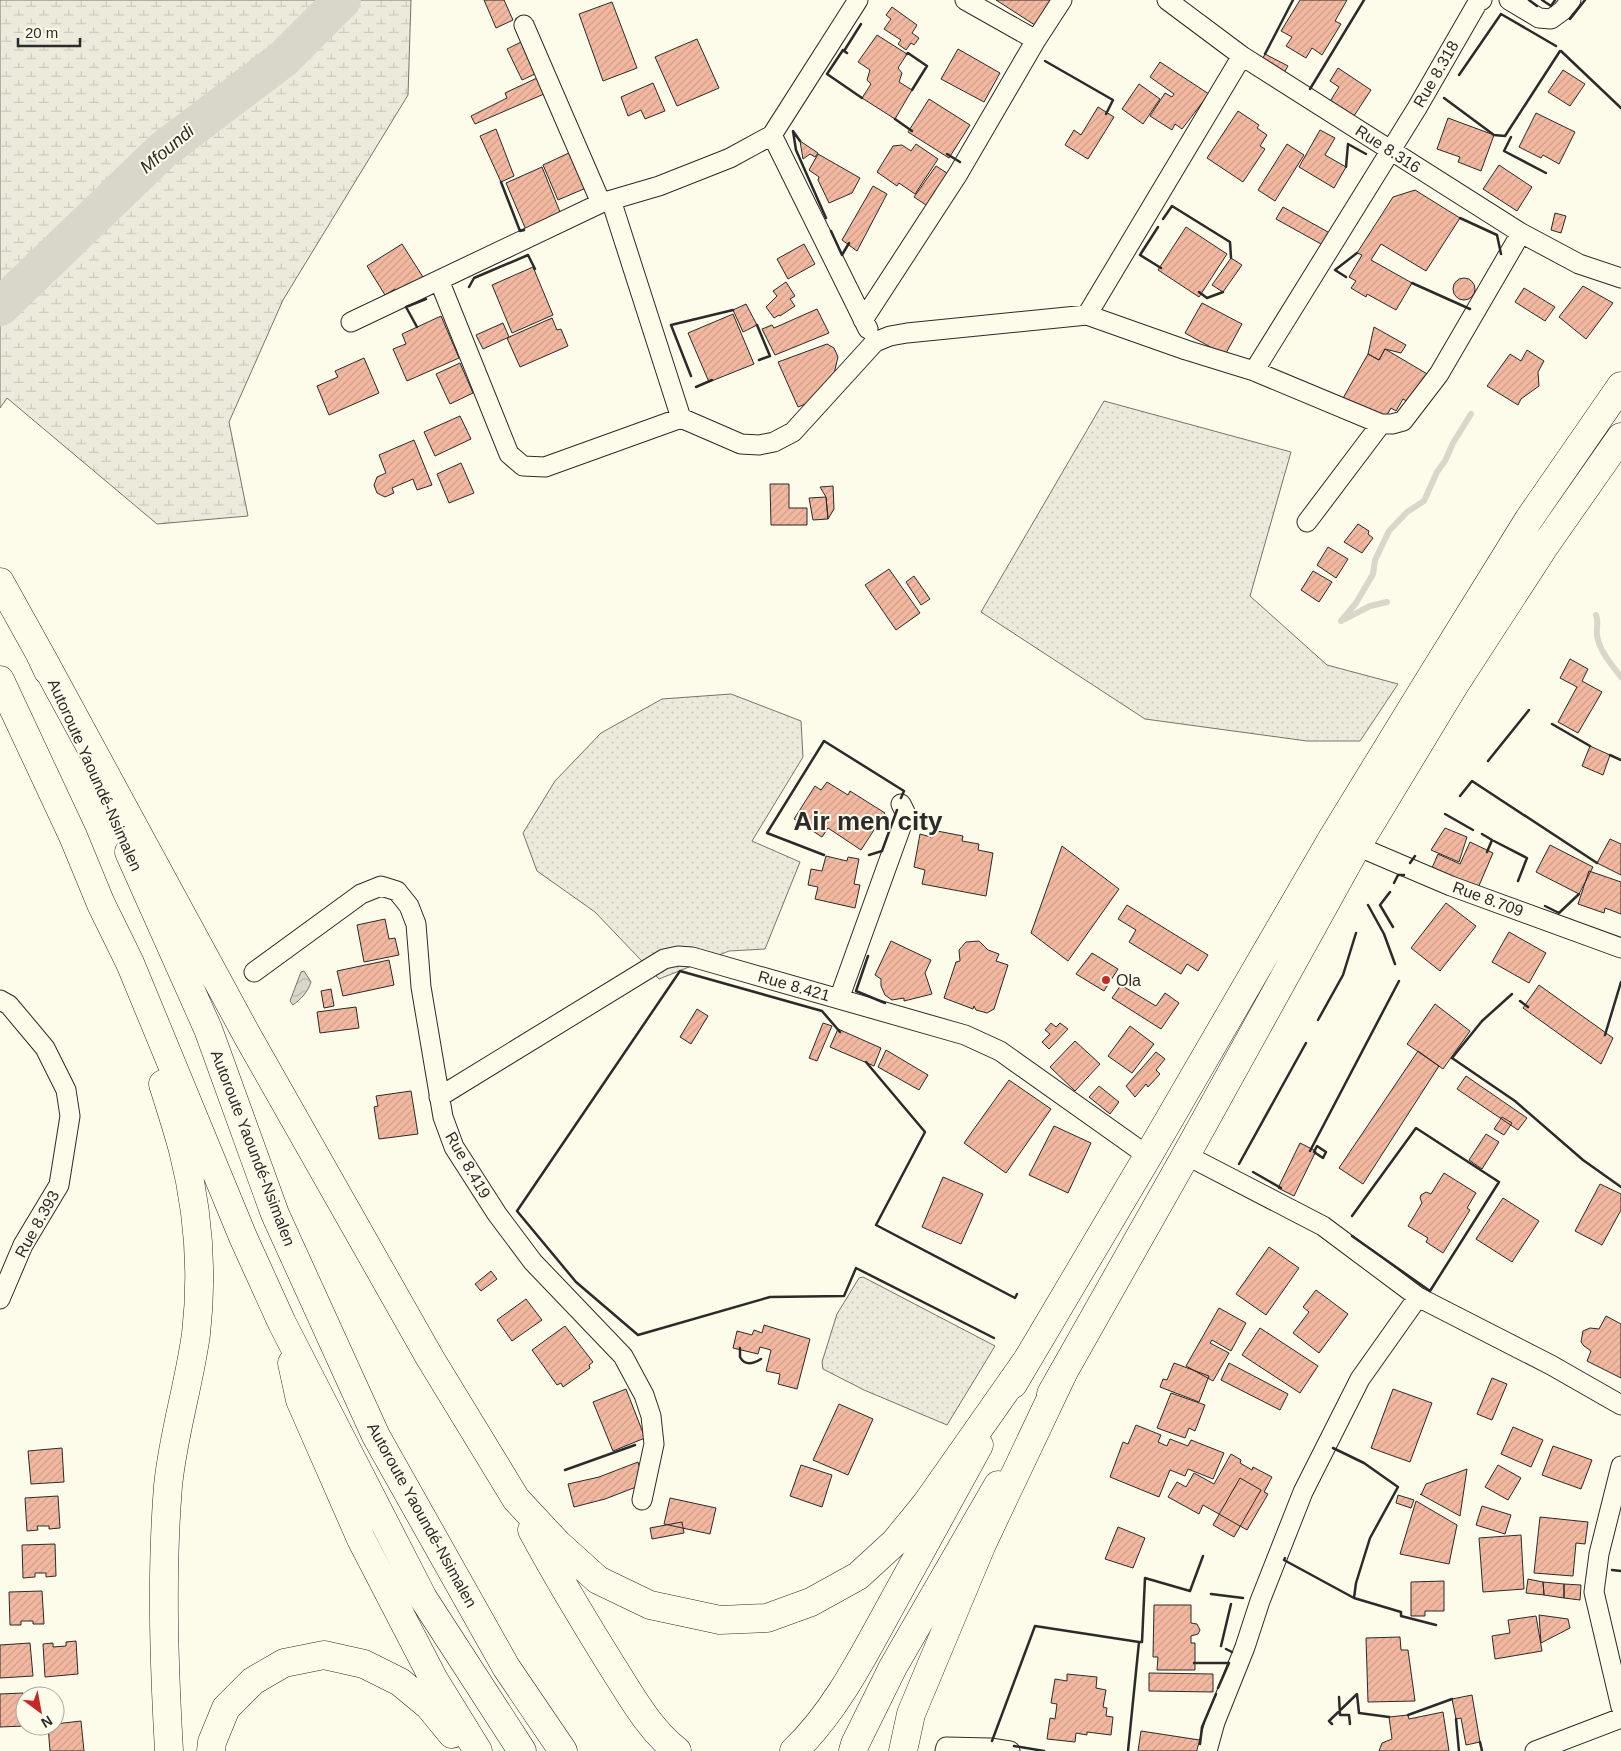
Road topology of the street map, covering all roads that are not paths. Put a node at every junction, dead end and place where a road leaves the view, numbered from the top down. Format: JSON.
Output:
{"nodes":[{"id":1,"x":858,"y":0,"type":"edge"},
{"id":2,"x":964,"y":0,"type":"edge"},
{"id":3,"x":1062,"y":0,"type":"edge"},
{"id":4,"x":1167,"y":0,"type":"edge"},
{"id":5,"x":1482,"y":0,"type":"edge"},
{"id":6,"x":1509,"y":0,"type":"edge"},
{"id":7,"x":1570,"y":0,"type":"edge"},
{"id":8,"x":524,"y":25,"type":"dead end"},
{"id":9,"x":1036,"y":40,"type":"junction"},
{"id":10,"x":1242,"y":56,"type":"junction"},
{"id":11,"x":772,"y":135,"type":"junction"},
{"id":12,"x":1390,"y":150,"type":"junction"},
{"id":13,"x":606,"y":201,"type":"junction"},
{"id":14,"x":1521,"y":233,"type":"junction"},
{"id":15,"x":1621,"y":278,"type":"edge"},
{"id":16,"x":439,"y":280,"type":"junction"},
{"id":17,"x":1088,"y":315,"type":"junction"},
{"id":18,"x":863,"y":320,"type":"junction"},
{"id":19,"x":351,"y":322,"type":"dead end"},
{"id":20,"x":875,"y":342,"type":"junction"},
{"id":21,"x":1254,"y":370,"type":"junction"},
{"id":22,"x":1621,"y":386,"type":"edge"},
{"id":23,"x":682,"y":418,"type":"junction"},
{"id":24,"x":1381,"y":424,"type":"junction"},
{"id":25,"x":1621,"y":437,"type":"edge"},
{"id":26,"x":1307,"y":522,"type":"dead end"},
{"id":27,"x":0,"y":582,"type":"edge"},
{"id":28,"x":40,"y":654,"type":"junction"},
{"id":29,"x":0,"y":680,"type":"edge"},
{"id":30,"x":901,"y":804,"type":"dead end"},
{"id":31,"x":1357,"y":846,"type":"junction"},
{"id":32,"x":101,"y":904,"type":"junction"},
{"id":33,"x":1621,"y":948,"type":"edge"},
{"id":34,"x":254,"y":972,"type":"dead end"},
{"id":35,"x":0,"y":1000,"type":"edge"},
{"id":36,"x":839,"y":1000,"type":"junction"},
{"id":37,"x":439,"y":1097,"type":"junction"},
{"id":38,"x":1186,"y":1155,"type":"junction"},
{"id":39,"x":1148,"y":1156,"type":"junction"},
{"id":40,"x":1418,"y":1297,"type":"junction"},
{"id":41,"x":0,"y":1299,"type":"edge"},
{"id":42,"x":282,"y":1323,"type":"junction"},
{"id":43,"x":1025,"y":1363,"type":"junction"},
{"id":44,"x":1063,"y":1373,"type":"junction"},
{"id":45,"x":1621,"y":1405,"type":"edge"},
{"id":46,"x":1621,"y":1466,"type":"edge"},
{"id":47,"x":516,"y":1499,"type":"junction"},
{"id":48,"x":642,"y":1500,"type":"dead end"},
{"id":49,"x":1621,"y":1707,"type":"edge"},
{"id":50,"x":1621,"y":1718,"type":"edge"},
{"id":51,"x":169,"y":1751,"type":"edge"},
{"id":52,"x":211,"y":1751,"type":"edge"},
{"id":53,"x":466,"y":1751,"type":"edge"},
{"id":54,"x":478,"y":1751,"type":"edge"},
{"id":55,"x":522,"y":1751,"type":"edge"},
{"id":56,"x":563,"y":1751,"type":"edge"},
{"id":57,"x":677,"y":1751,"type":"edge"},
{"id":58,"x":794,"y":1751,"type":"edge"},
{"id":59,"x":854,"y":1751,"type":"edge"},
{"id":60,"x":903,"y":1751,"type":"edge"},
{"id":61,"x":945,"y":1751,"type":"edge"},
{"id":62,"x":1010,"y":1751,"type":"edge"},
{"id":63,"x":1207,"y":1751,"type":"edge"},
{"id":64,"x":1535,"y":1751,"type":"edge"}],
"edges":[{"from":1,"to":11,"type":"street"},
{"from":2,"to":9,"type":"street"},
{"from":3,"to":9,"type":"street"},
{"from":4,"to":10,"type":"street","name":"Rue 8.316"},
{"from":5,"to":12,"type":"street","name":"Rue 8.318"},
{"from":6,"to":7,"type":"street"},
{"from":8,"to":13,"type":"street"},
{"from":9,"to":18,"type":"street"},
{"from":10,"to":12,"type":"street","name":"Rue 8.316"},
{"from":10,"to":17,"type":"street"},
{"from":11,"to":13,"type":"street"},
{"from":11,"to":18,"type":"street"},
{"from":12,"to":14,"type":"street","name":"Rue 8.316"},
{"from":12,"to":21,"type":"street","name":"Rue 8.318"},
{"from":13,"to":16,"type":"street"},
{"from":13,"to":23,"type":"street"},
{"from":14,"to":15,"type":"street","name":"Rue 8.316"},
{"from":14,"to":24,"type":"street"},
{"from":16,"to":19,"type":"street"},
{"from":16,"to":23,"type":"street"},
{"from":17,"to":20,"type":"street"},
{"from":17,"to":21,"type":"street"},
{"from":18,"to":20,"type":"street"},
{"from":20,"to":23,"type":"street"},
{"from":21,"to":24,"type":"street"},
{"from":22,"to":39,"type":"highway"},
{"from":24,"to":26,"type":"street"},
{"from":25,"to":31,"type":"highway"},
{"from":27,"to":28,"type":"highway","name":"Autoroute Yaoundé-Nsimalen"},
{"from":28,"to":47,"type":"highway"},
{"from":28,"to":56,"type":"highway","name":"Autoroute Yaoundé-Nsimalen"},
{"from":29,"to":32,"type":"highway","name":"Autoroute Yaoundé-Nsimalen"},
{"from":30,"to":36,"type":"street"},
{"from":31,"to":33,"type":"street","name":"Rue 8.709"},
{"from":31,"to":38,"type":"highway"},
{"from":32,"to":42,"type":"highway","name":"Autoroute Yaoundé-Nsimalen"},
{"from":32,"to":51,"type":"highway"},
{"from":34,"to":37,"type":"street","name":"Rue 8.419"},
{"from":35,"to":41,"type":"street","name":"Rue 8.393"},
{"from":36,"to":37,"type":"street","name":"Rue 8.421"},
{"from":36,"to":39,"type":"street","name":"Rue 8.421"},
{"from":37,"to":48,"type":"street","name":"Rue 8.419"},
{"from":38,"to":40,"type":"street"},
{"from":38,"to":44,"type":"highway"},
{"from":39,"to":43,"type":"highway"},
{"from":40,"to":45,"type":"street"},
{"from":40,"to":63,"type":"street"},
{"from":42,"to":54,"type":"highway"},
{"from":42,"to":55,"type":"highway","name":"Autoroute Yaoundé-Nsimalen"},
{"from":43,"to":47,"type":"highway"},
{"from":43,"to":58,"type":"highway"},
{"from":44,"to":59,"type":"highway"},
{"from":44,"to":60,"type":"highway"},
{"from":46,"to":49,"type":"street"},
{"from":47,"to":57,"type":"highway"},
{"from":50,"to":64,"type":"street"},
{"from":52,"to":53,"type":"highway"},
{"from":61,"to":62,"type":"street"}]}
